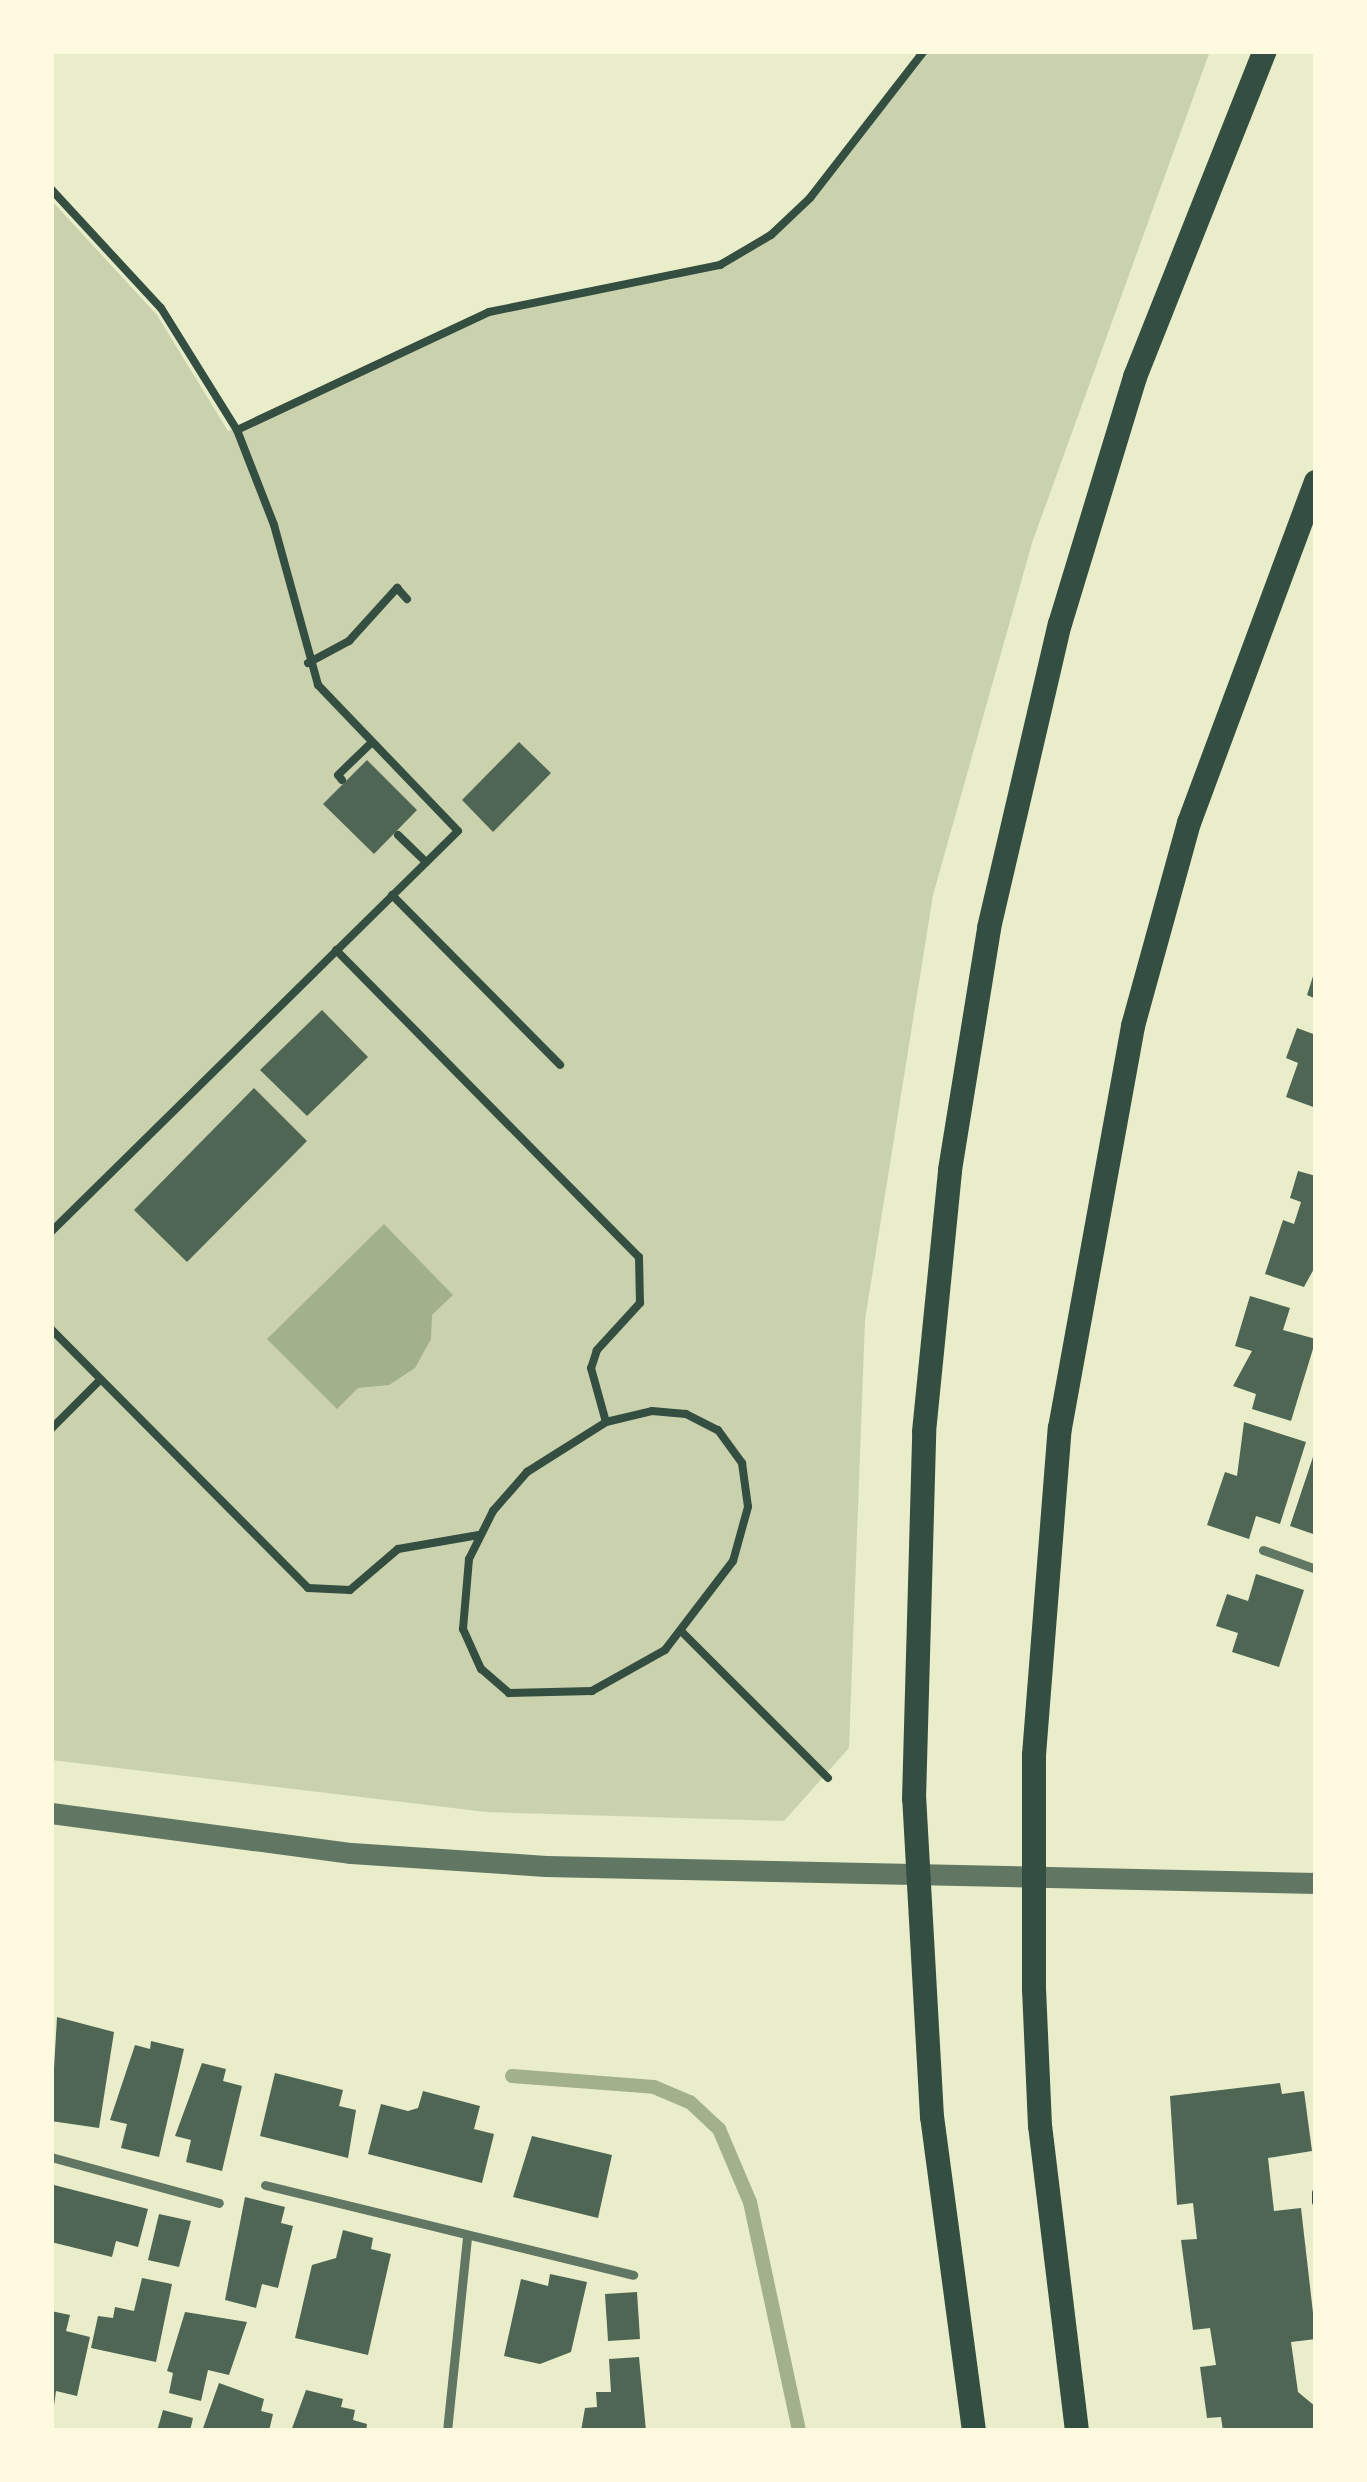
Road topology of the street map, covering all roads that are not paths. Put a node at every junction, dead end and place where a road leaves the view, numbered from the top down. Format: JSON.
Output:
{"nodes":[{"id":1,"x":1265,"y":51,"type":"edge"},
{"id":2,"x":1316,"y":482,"type":"edge"},
{"id":3,"x":1263,"y":1550,"type":"dead end"},
{"id":4,"x":1316,"y":1568,"type":"edge"},
{"id":5,"x":51,"y":1813,"type":"edge"},
{"id":6,"x":1032,"y":1874,"type":"junction"},
{"id":7,"x":918,"y":1875,"type":"junction"},
{"id":8,"x":1316,"y":1883,"type":"edge"},
{"id":9,"x":51,"y":2157,"type":"edge"},
{"id":10,"x":265,"y":2185,"type":"dead end"},
{"id":11,"x":219,"y":2203,"type":"dead end"},
{"id":12,"x":467,"y":2239,"type":"junction"},
{"id":13,"x":633,"y":2275,"type":"dead end"},
{"id":14,"x":447,"y":2431,"type":"edge"},
{"id":15,"x":974,"y":2431,"type":"edge"},
{"id":16,"x":1077,"y":2431,"type":"edge"}],
"edges":[{"from":1,"to":7,"type":"main road"},
{"from":2,"to":6,"type":"main road"},
{"from":3,"to":4,"type":"lane"},
{"from":5,"to":7,"type":"street"},
{"from":6,"to":7,"type":"street"},
{"from":6,"to":8,"type":"street"},
{"from":6,"to":16,"type":"main road"},
{"from":7,"to":15,"type":"main road"},
{"from":9,"to":11,"type":"lane"},
{"from":10,"to":12,"type":"lane"},
{"from":12,"to":13,"type":"lane"},
{"from":12,"to":14,"type":"lane"}]}
